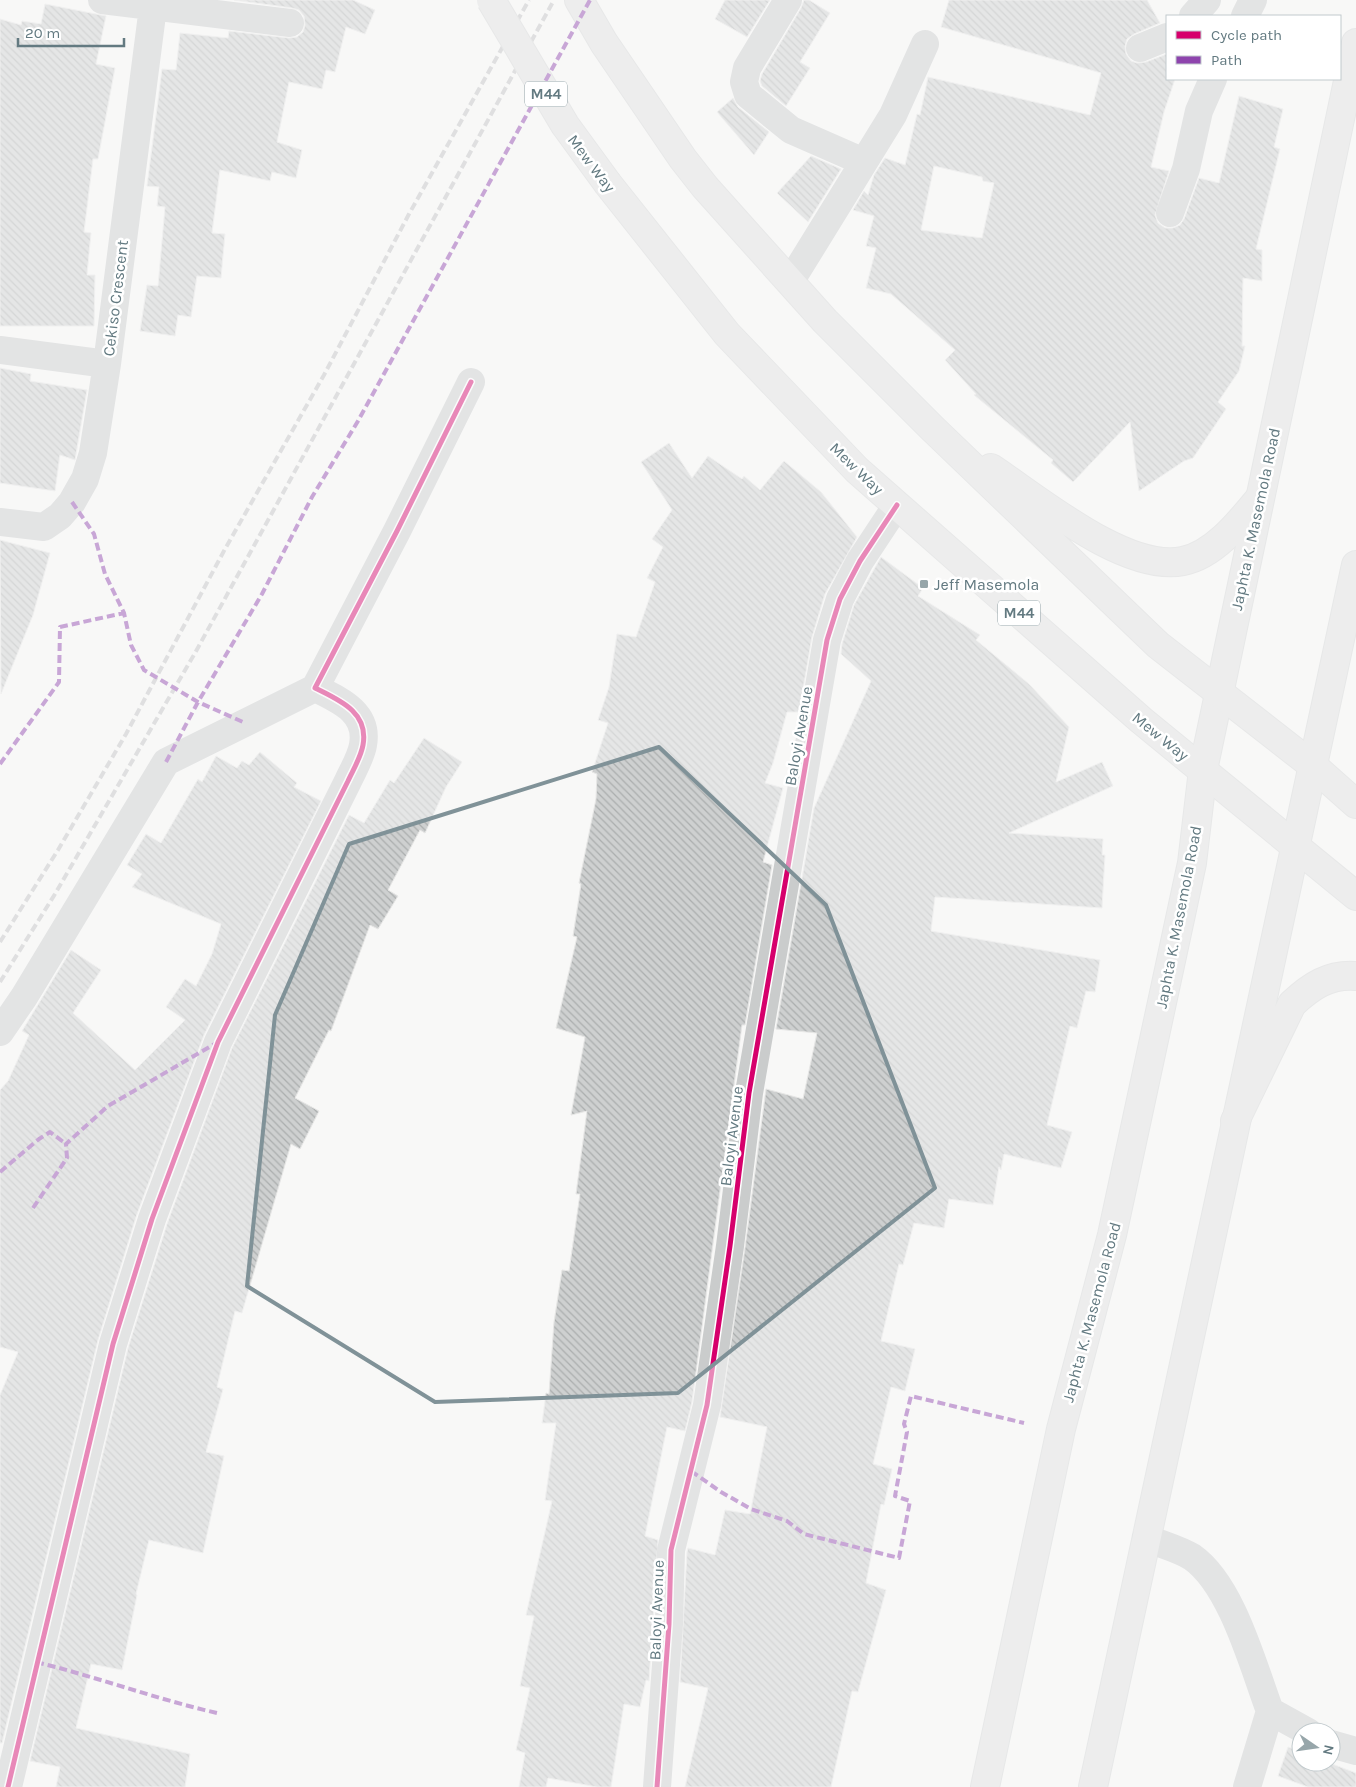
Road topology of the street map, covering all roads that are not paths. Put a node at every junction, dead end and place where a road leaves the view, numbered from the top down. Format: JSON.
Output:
{"nodes":[{"id":1,"x":102,"y":0,"type":"edge"},
{"id":2,"x":491,"y":0,"type":"edge"},
{"id":3,"x":579,"y":0,"type":"edge"},
{"id":4,"x":788,"y":0,"type":"edge"},
{"id":5,"x":1207,"y":0,"type":"edge"},
{"id":6,"x":1253,"y":0,"type":"edge"},
{"id":7,"x":153,"y":7,"type":"junction"},
{"id":8,"x":1195,"y":15,"type":"edge"},
{"id":9,"x":1246,"y":15,"type":"edge"},
{"id":10,"x":290,"y":23,"type":"dead end"},
{"id":11,"x":1166,"y":37,"type":"edge"},
{"id":12,"x":1356,"y":43,"type":"edge"},
{"id":13,"x":925,"y":44,"type":"dead end"},
{"id":14,"x":1140,"y":48,"type":"dead end"},
{"id":15,"x":1213,"y":80,"type":"edge"},
{"id":16,"x":864,"y":162,"type":"junction"},
{"id":17,"x":1170,"y":213,"type":"dead end"},
{"id":18,"x":790,"y":282,"type":"junction"},
{"id":19,"x":0,"y":350,"type":"edge"},
{"id":20,"x":107,"y":364,"type":"junction"},
{"id":21,"x":471,"y":382,"type":"dead end"},
{"id":22,"x":932,"y":428,"type":"junction"},
{"id":23,"x":1259,"y":499,"type":"junction"},
{"id":24,"x":897,"y":505,"type":"junction"},
{"id":25,"x":0,"y":522,"type":"edge"},
{"id":26,"x":1356,"y":566,"type":"edge"},
{"id":27,"x":315,"y":688,"type":"junction"},
{"id":28,"x":1221,"y":692,"type":"junction"},
{"id":29,"x":1312,"y":765,"type":"junction"},
{"id":30,"x":1203,"y":770,"type":"junction"},
{"id":31,"x":1356,"y":804,"type":"edge"},
{"id":32,"x":1296,"y":845,"type":"junction"},
{"id":33,"x":1356,"y":896,"type":"edge"},
{"id":34,"x":1356,"y":976,"type":"edge"},
{"id":35,"x":0,"y":1032,"type":"edge"},
{"id":36,"x":1235,"y":1121,"type":"junction"},
{"id":37,"x":1146,"y":1538,"type":"junction"},
{"id":38,"x":1270,"y":1711,"type":"junction"},
{"id":39,"x":1291,"y":1723,"type":"edge"},
{"id":40,"x":1341,"y":1747,"type":"edge"},
{"id":41,"x":1356,"y":1751,"type":"edge"},
{"id":42,"x":8,"y":1787,"type":"edge"},
{"id":43,"x":657,"y":1787,"type":"edge"},
{"id":44,"x":985,"y":1787,"type":"edge"},
{"id":45,"x":1093,"y":1787,"type":"edge"},
{"id":46,"x":1247,"y":1787,"type":"edge"}],
"edges":[{"from":1,"to":7,"type":"street"},
{"from":2,"to":24,"type":"main road","name":"Mew Way","number":"M44","bridge":true},
{"from":3,"to":18,"type":"main road"},
{"from":4,"to":16,"type":"street"},
{"from":5,"to":8,"type":"street"},
{"from":6,"to":9,"type":"street"},
{"from":7,"to":10,"type":"street"},
{"from":7,"to":20,"type":"street","name":"Cekiso Crescent"},
{"from":11,"to":14,"type":"street"},
{"from":12,"to":23,"type":"main road","name":"Japhta K. Masemola Road"},
{"from":13,"to":16,"type":"street"},
{"from":15,"to":17,"type":"street"},
{"from":16,"to":18,"type":"street"},
{"from":18,"to":22,"type":"main road"},
{"from":19,"to":20,"type":"street"},
{"from":20,"to":25,"type":"street","name":"Cekiso Crescent"},
{"from":21,"to":27,"type":"street"},
{"from":22,"to":23,"type":"main road"},
{"from":22,"to":28,"type":"main road"},
{"from":23,"to":28,"type":"main road","name":"Japhta K. Masemola Road"},
{"from":24,"to":30,"type":"main road","name":"Mew Way","number":"M44"},
{"from":24,"to":43,"type":"street","name":"Baloyi Avenue"},
{"from":26,"to":29,"type":"main road"},
{"from":27,"to":35,"type":"street"},
{"from":27,"to":42,"type":"street"},
{"from":28,"to":29,"type":"main road"},
{"from":28,"to":30,"type":"main road","name":"Japhta K. Masemola Road"},
{"from":29,"to":31,"type":"main road"},
{"from":29,"to":32,"type":"main road"},
{"from":30,"to":32,"type":"main road","name":"Mew Way","number":"M44"},
{"from":30,"to":44,"type":"main road","name":"Japhta K. Masemola Road"},
{"from":32,"to":33,"type":"main road","name":"Mew Way","number":"M44"},
{"from":32,"to":36,"type":"main road"},
{"from":34,"to":36,"type":"main road"},
{"from":36,"to":37,"type":"main road"},
{"from":37,"to":38,"type":"street"},
{"from":37,"to":45,"type":"main road"},
{"from":38,"to":39,"type":"street"},
{"from":38,"to":46,"type":"street"},
{"from":40,"to":41,"type":"street"}]}
